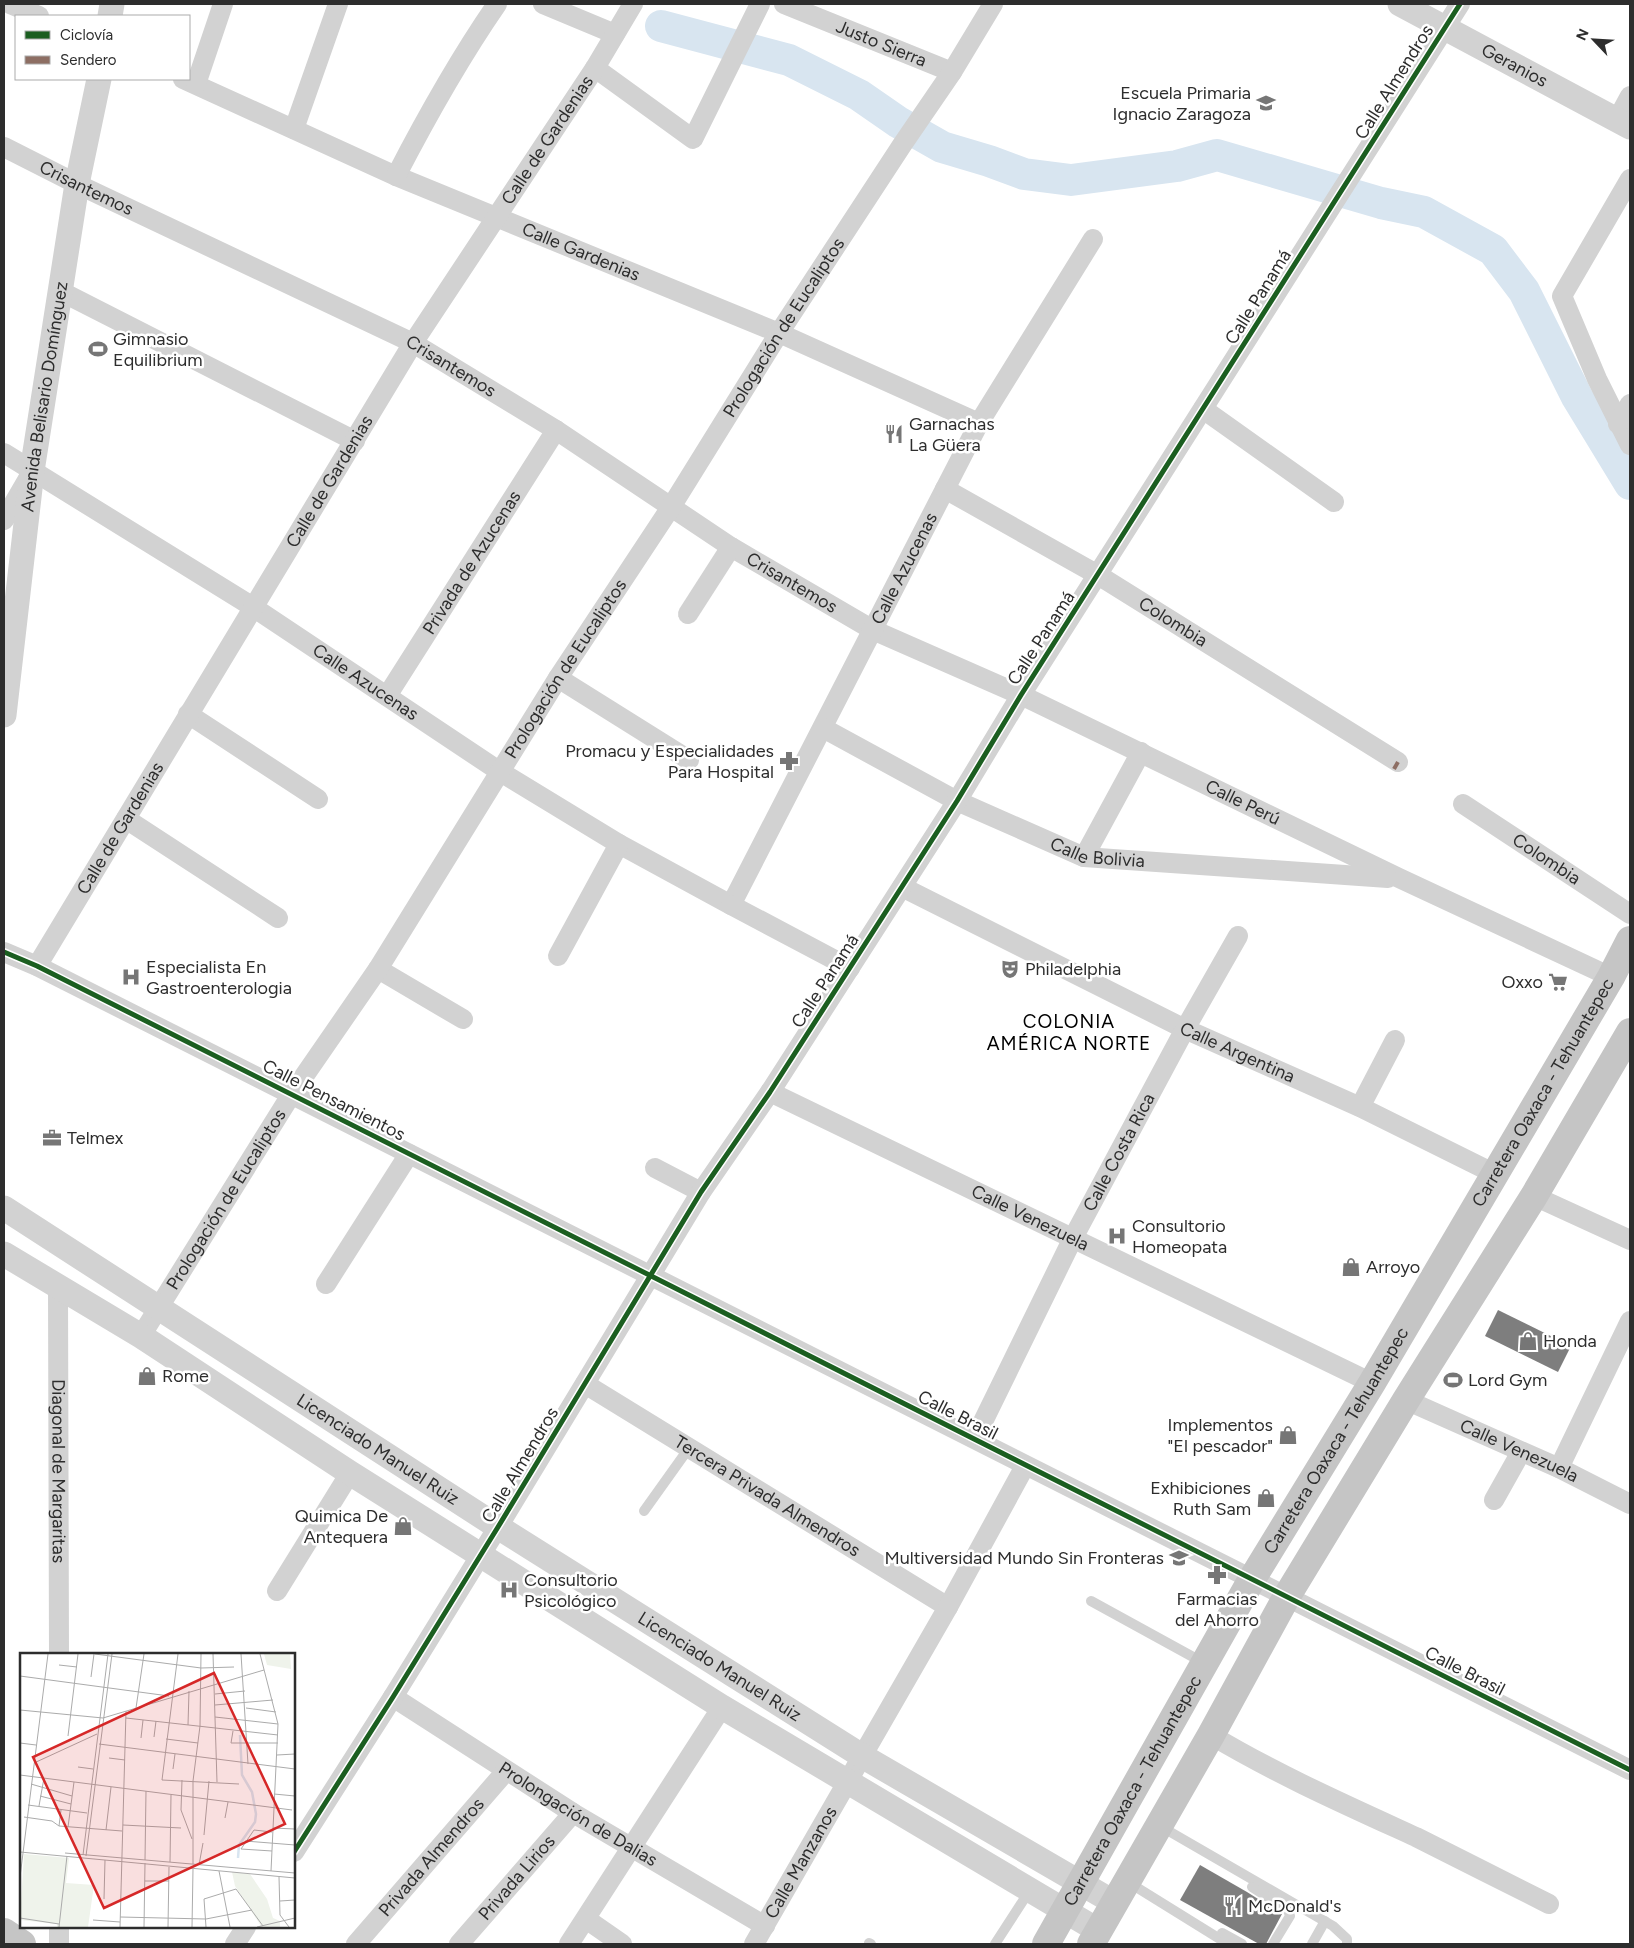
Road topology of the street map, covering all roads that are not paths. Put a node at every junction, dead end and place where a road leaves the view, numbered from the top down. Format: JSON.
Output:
{"nodes":[{"id":1,"x":10,"y":4,"type":"edge"},
{"id":2,"x":223,"y":4,"type":"edge"},
{"id":3,"x":338,"y":4,"type":"edge"},
{"id":4,"x":496,"y":4,"type":"edge"},
{"id":5,"x":544,"y":4,"type":"edge"},
{"id":6,"x":633,"y":4,"type":"edge"},
{"id":7,"x":760,"y":4,"type":"edge"},
{"id":8,"x":784,"y":4,"type":"edge"},
{"id":9,"x":993,"y":4,"type":"edge"},
{"id":10,"x":1400,"y":4,"type":"edge"},
{"id":11,"x":1460,"y":4,"type":"edge"},
{"id":12,"x":37,"y":15,"type":"edge"},
{"id":13,"x":1445,"y":28,"type":"junction"},
{"id":14,"x":615,"y":34,"type":"junction"},
{"id":15,"x":595,"y":68,"type":"junction"},
{"id":16,"x":952,"y":72,"type":"junction"},
{"id":17,"x":99,"y":80,"type":"edge"},
{"id":18,"x":190,"y":80,"type":"edge"},
{"id":19,"x":189,"y":82,"type":"edge"},
{"id":20,"x":1630,"y":96,"type":"edge"},
{"id":21,"x":1623,"y":124,"type":"edge"},
{"id":22,"x":294,"y":129,"type":"junction"},
{"id":23,"x":4,"y":147,"type":"edge"},
{"id":24,"x":396,"y":176,"type":"junction"},
{"id":25,"x":1630,"y":179,"type":"edge"},
{"id":26,"x":77,"y":184,"type":"junction"},
{"id":27,"x":1336,"y":200,"type":"joint"},
{"id":28,"x":496,"y":217,"type":"junction"},
{"id":29,"x":1092,"y":239,"type":"dead end"},
{"id":30,"x":60,"y":291,"type":"junction"},
{"id":31,"x":779,"y":333,"type":"junction"},
{"id":32,"x":413,"y":343,"type":"junction"},
{"id":33,"x":1630,"y":404,"type":"edge"},
{"id":34,"x":1203,"y":409,"type":"junction"},
{"id":35,"x":979,"y":423,"type":"junction"},
{"id":36,"x":1618,"y":424,"type":"junction"},
{"id":37,"x":556,"y":430,"type":"junction"},
{"id":38,"x":355,"y":441,"type":"junction"},
{"id":39,"x":1630,"y":445,"type":"edge"},
{"id":40,"x":4,"y":453,"type":"edge"},
{"id":41,"x":32,"y":471,"type":"junction"},
{"id":42,"x":945,"y":489,"type":"junction"},
{"id":43,"x":1334,"y":502,"type":"dead end"},
{"id":44,"x":670,"y":507,"type":"junction"},
{"id":45,"x":4,"y":520,"type":"edge"},
{"id":46,"x":732,"y":548,"type":"junction"},
{"id":47,"x":1098,"y":575,"type":"junction"},
{"id":48,"x":253,"y":607,"type":"junction"},
{"id":49,"x":688,"y":614,"type":"dead end"},
{"id":50,"x":873,"y":630,"type":"junction"},
{"id":51,"x":558,"y":678,"type":"junction"},
{"id":52,"x":1021,"y":694,"type":"junction"},
{"id":53,"x":387,"y":696,"type":"junction"},
{"id":54,"x":188,"y":714,"type":"junction"},
{"id":55,"x":4,"y":716,"type":"edge"},
{"id":56,"x":823,"y":728,"type":"junction"},
{"id":57,"x":1141,"y":752,"type":"junction"},
{"id":58,"x":689,"y":760,"type":"dead end"},
{"id":59,"x":1398,"y":762,"type":"dead end"},
{"id":60,"x":499,"y":771,"type":"junction"},
{"id":61,"x":318,"y":799,"type":"dead end"},
{"id":62,"x":957,"y":801,"type":"junction"},
{"id":63,"x":1463,"y":804,"type":"dead end"},
{"id":64,"x":126,"y":819,"type":"junction"},
{"id":65,"x":619,"y":844,"type":"junction"},
{"id":66,"x":1084,"y":857,"type":"junction"},
{"id":67,"x":1399,"y":878,"type":"junction"},
{"id":68,"x":902,"y":887,"type":"junction"},
{"id":69,"x":730,"y":905,"type":"junction"},
{"id":70,"x":1630,"y":914,"type":"edge"},
{"id":71,"x":278,"y":918,"type":"dead end"},
{"id":72,"x":1238,"y":936,"type":"dead end"},
{"id":73,"x":1630,"y":940,"type":"edge"},
{"id":74,"x":4,"y":952,"type":"edge"},
{"id":75,"x":558,"y":956,"type":"dead end"},
{"id":76,"x":37,"y":966,"type":"junction"},
{"id":77,"x":850,"y":968,"type":"junction"},
{"id":78,"x":378,"y":969,"type":"junction"},
{"id":79,"x":1611,"y":977,"type":"junction"},
{"id":80,"x":462,"y":1019,"type":"dead end"},
{"id":81,"x":1185,"y":1029,"type":"junction"},
{"id":82,"x":1630,"y":1032,"type":"edge"},
{"id":83,"x":1395,"y":1040,"type":"dead end"},
{"id":84,"x":770,"y":1092,"type":"junction"},
{"id":85,"x":291,"y":1095,"type":"junction"},
{"id":86,"x":1360,"y":1107,"type":"junction"},
{"id":87,"x":409,"y":1154,"type":"junction"},
{"id":88,"x":655,"y":1168,"type":"dead end"},
{"id":89,"x":1495,"y":1174,"type":"junction"},
{"id":90,"x":701,"y":1192,"type":"junction"},
{"id":91,"x":1534,"y":1196,"type":"junction"},
{"id":92,"x":4,"y":1208,"type":"edge"},
{"id":93,"x":1073,"y":1238,"type":"junction"},
{"id":94,"x":1630,"y":1240,"type":"edge"},
{"id":95,"x":4,"y":1254,"type":"edge"},
{"id":96,"x":650,"y":1275,"type":"junction"},
{"id":97,"x":326,"y":1284,"type":"dead end"},
{"id":98,"x":58,"y":1287,"type":"junction"},
{"id":99,"x":158,"y":1306,"type":"junction"},
{"id":100,"x":1630,"y":1321,"type":"edge"},
{"id":101,"x":141,"y":1336,"type":"junction"},
{"id":102,"x":585,"y":1384,"type":"junction"},
{"id":103,"x":1372,"y":1384,"type":"junction"},
{"id":104,"x":1406,"y":1400,"type":"junction"},
{"id":105,"x":975,"y":1438,"type":"junction"},
{"id":106,"x":689,"y":1448,"type":"junction"},
{"id":107,"x":1521,"y":1452,"type":"junction"},
{"id":108,"x":1025,"y":1466,"type":"junction"},
{"id":109,"x":1559,"y":1468,"type":"junction"},
{"id":110,"x":350,"y":1472,"type":"junction"},
{"id":111,"x":1494,"y":1500,"type":"dead end"},
{"id":112,"x":1630,"y":1504,"type":"edge"},
{"id":113,"x":644,"y":1510,"type":"dead end"},
{"id":114,"x":498,"y":1527,"type":"junction"},
{"id":115,"x":481,"y":1554,"type":"junction"},
{"id":116,"x":1252,"y":1579,"type":"junction"},
{"id":117,"x":277,"y":1590,"type":"dead end"},
{"id":118,"x":1287,"y":1596,"type":"junction"},
{"id":119,"x":1091,"y":1601,"type":"dead end"},
{"id":120,"x":948,"y":1607,"type":"junction"},
{"id":121,"x":59,"y":1653,"type":"edge"},
{"id":122,"x":1205,"y":1664,"type":"junction"},
{"id":123,"x":393,"y":1697,"type":"junction"},
{"id":124,"x":722,"y":1707,"type":"junction"},
{"id":125,"x":1211,"y":1735,"type":"junction"},
{"id":126,"x":862,"y":1756,"type":"junction"},
{"id":127,"x":1630,"y":1770,"type":"edge"},
{"id":128,"x":506,"y":1771,"type":"junction"},
{"id":129,"x":848,"y":1781,"type":"junction"},
{"id":130,"x":573,"y":1813,"type":"junction"},
{"id":131,"x":1159,"y":1826,"type":"junction"},
{"id":132,"x":632,"y":1849,"type":"junction"},
{"id":133,"x":295,"y":1850,"type":"edge"},
{"id":134,"x":1225,"y":1864,"type":"junction"},
{"id":135,"x":1082,"y":1883,"type":"junction"},
{"id":136,"x":1031,"y":1889,"type":"junction"},
{"id":137,"x":1121,"y":1893,"type":"junction"},
{"id":138,"x":1549,"y":1904,"type":"dead end"},
{"id":139,"x":1066,"y":1910,"type":"junction"},
{"id":140,"x":1182,"y":1916,"type":"junction"},
{"id":141,"x":586,"y":1920,"type":"junction"},
{"id":142,"x":1325,"y":1921,"type":"junction"},
{"id":143,"x":765,"y":1926,"type":"junction"},
{"id":144,"x":59,"y":1928,"type":"edge"},
{"id":145,"x":245,"y":1928,"type":"edge"},
{"id":146,"x":4,"y":1932,"type":"edge"},
{"id":147,"x":1095,"y":1938,"type":"edge"},
{"id":148,"x":22,"y":1944,"type":"edge"},
{"id":149,"x":59,"y":1944,"type":"edge"},
{"id":150,"x":235,"y":1944,"type":"edge"},
{"id":151,"x":356,"y":1944,"type":"edge"},
{"id":152,"x":459,"y":1944,"type":"edge"},
{"id":153,"x":569,"y":1944,"type":"edge"},
{"id":154,"x":622,"y":1944,"type":"edge"},
{"id":155,"x":754,"y":1944,"type":"edge"},
{"id":156,"x":995,"y":1944,"type":"edge"},
{"id":157,"x":1046,"y":1944,"type":"edge"},
{"id":158,"x":1228,"y":1944,"type":"edge"},
{"id":159,"x":1242,"y":1944,"type":"edge"},
{"id":160,"x":1274,"y":1944,"type":"edge"},
{"id":161,"x":1312,"y":1944,"type":"edge"},
{"id":162,"x":1347,"y":1944,"type":"edge"}],
"edges":[{"from":1,"to":12,"type":"street"},
{"from":2,"to":18,"type":"street"},
{"from":3,"to":22,"type":"street"},
{"from":4,"to":24,"type":"street"},
{"from":5,"to":14,"type":"street"},
{"from":6,"to":14,"type":"street","name":"Calle de Gardenias"},
{"from":7,"to":15,"type":"street"},
{"from":8,"to":16,"type":"street","name":"Justo Sierra"},
{"from":9,"to":16,"type":"street","name":"Prologación de Eucaliptos"},
{"from":10,"to":13,"type":"street","name":"Geranios"},
{"from":11,"to":13,"type":"street","name":"Calle Almendros"},
{"from":13,"to":21,"type":"street","name":"Geranios"},
{"from":13,"to":27,"type":"street","name":"Calle Almendros"},
{"from":14,"to":15,"type":"street","name":"Calle de Gardenias"},
{"from":15,"to":28,"type":"street","name":"Calle de Gardenias"},
{"from":16,"to":31,"type":"street","name":"Prologación de Eucaliptos"},
{"from":17,"to":26,"type":"street","name":"Avenida Belisario Domínguez"},
{"from":19,"to":22,"type":"street","name":"Calle Gardenias"},
{"from":20,"to":21,"type":"street"},
{"from":22,"to":24,"type":"street","name":"Calle Gardenias"},
{"from":23,"to":26,"type":"street","name":"Crisantemos"},
{"from":24,"to":28,"type":"street","name":"Calle Gardenias"},
{"from":25,"to":36,"type":"street"},
{"from":26,"to":30,"type":"street","name":"Avenida Belisario Domínguez"},
{"from":26,"to":32,"type":"street","name":"Crisantemos"},
{"from":27,"to":34,"type":"street","name":"Calle Panamá"},
{"from":28,"to":31,"type":"street","name":"Calle Gardenias"},
{"from":28,"to":32,"type":"street","name":"Calle de Gardenias"},
{"from":29,"to":35,"type":"street","name":"Calle Azucenas"},
{"from":30,"to":38,"type":"street"},
{"from":30,"to":41,"type":"street","name":"Avenida Belisario Domínguez"},
{"from":31,"to":35,"type":"street","name":"Calle Gardenias"},
{"from":31,"to":44,"type":"street","name":"Prologación de Eucaliptos"},
{"from":32,"to":37,"type":"street","name":"Crisantemos"},
{"from":32,"to":38,"type":"street","name":"Calle de Gardenias"},
{"from":33,"to":36,"type":"street"},
{"from":34,"to":43,"type":"street"},
{"from":34,"to":47,"type":"street","name":"Calle Panamá"},
{"from":35,"to":42,"type":"street","name":"Calle Azucenas"},
{"from":36,"to":39,"type":"street"},
{"from":37,"to":44,"type":"street","name":"Crisantemos"},
{"from":37,"to":53,"type":"street","name":"Privada de Azucenas"},
{"from":38,"to":48,"type":"street","name":"Calle de Gardenias"},
{"from":40,"to":41,"type":"street","name":"Calle Azucenas"},
{"from":41,"to":45,"type":"street"},
{"from":41,"to":48,"type":"street","name":"Calle Azucenas"},
{"from":41,"to":55,"type":"street","name":"Avenida Belisario Domínguez"},
{"from":42,"to":47,"type":"street","name":"Colombia"},
{"from":42,"to":50,"type":"street","name":"Calle Azucenas"},
{"from":44,"to":46,"type":"street","name":"Crisantemos"},
{"from":44,"to":51,"type":"street","name":"Prologación de Eucaliptos"},
{"from":46,"to":49,"type":"street"},
{"from":46,"to":50,"type":"street","name":"Crisantemos"},
{"from":47,"to":52,"type":"street","name":"Calle Panamá"},
{"from":47,"to":59,"type":"street","name":"Colombia"},
{"from":48,"to":53,"type":"street","name":"Calle Azucenas"},
{"from":48,"to":54,"type":"street","name":"Calle de Gardenias"},
{"from":50,"to":52,"type":"street","name":"Calle Perú"},
{"from":50,"to":56,"type":"street","name":"Calle Azucenas"},
{"from":51,"to":58,"type":"street"},
{"from":51,"to":60,"type":"street","name":"Prologación de Eucaliptos"},
{"from":52,"to":57,"type":"street","name":"Calle Perú"},
{"from":52,"to":62,"type":"street","name":"Calle Panamá"},
{"from":53,"to":60,"type":"street","name":"Calle Azucenas"},
{"from":54,"to":61,"type":"street"},
{"from":54,"to":64,"type":"street","name":"Calle de Gardenias"},
{"from":56,"to":62,"type":"street","name":"Calle Bolivia"},
{"from":56,"to":69,"type":"street","name":"Calle Azucenas"},
{"from":57,"to":66,"type":"street"},
{"from":57,"to":67,"type":"street","name":"Calle Perú"},
{"from":60,"to":65,"type":"street","name":"Calle Azucenas"},
{"from":60,"to":78,"type":"street","name":"Prologación de Eucaliptos"},
{"from":62,"to":66,"type":"street","name":"Calle Bolivia"},
{"from":62,"to":68,"type":"street","name":"Calle Panamá"},
{"from":63,"to":70,"type":"street","name":"Colombia"},
{"from":64,"to":71,"type":"street"},
{"from":64,"to":76,"type":"street","name":"Calle de Gardenias"},
{"from":65,"to":69,"type":"street","name":"Calle Azucenas"},
{"from":65,"to":75,"type":"street"},
{"from":66,"to":67,"type":"street","name":"Calle Bolivia"},
{"from":67,"to":79,"type":"street","name":"Calle Perú"},
{"from":68,"to":77,"type":"street","name":"Calle Panamá"},
{"from":68,"to":81,"type":"street","name":"Calle Argentina"},
{"from":69,"to":77,"type":"street","name":"Calle Azucenas"},
{"from":72,"to":81,"type":"street","name":"Calle Costa Rica"},
{"from":73,"to":79,"type":"main road","name":"Carretera Oaxaca - Tehuantepec"},
{"from":74,"to":76,"type":"street","name":"Calle Pensamientos"},
{"from":76,"to":85,"type":"street","name":"Calle Pensamientos"},
{"from":77,"to":84,"type":"street","name":"Calle Panamá"},
{"from":78,"to":80,"type":"street"},
{"from":78,"to":85,"type":"street","name":"Prologación de Eucaliptos"},
{"from":79,"to":89,"type":"main road","name":"Carretera Oaxaca - Tehuantepec"},
{"from":81,"to":86,"type":"street","name":"Calle Argentina"},
{"from":81,"to":93,"type":"street","name":"Calle Costa Rica"},
{"from":82,"to":91,"type":"main road"},
{"from":83,"to":86,"type":"street"},
{"from":84,"to":90,"type":"street","name":"Calle Almendros"},
{"from":84,"to":93,"type":"street","name":"Calle Venezuela"},
{"from":85,"to":87,"type":"street","name":"Calle Pensamientos"},
{"from":85,"to":99,"type":"street","name":"Prologación de Eucaliptos"},
{"from":86,"to":89,"type":"street","name":"Calle Argentina"},
{"from":87,"to":96,"type":"street","name":"Calle Pensamientos"},
{"from":87,"to":97,"type":"street"},
{"from":88,"to":90,"type":"street"},
{"from":89,"to":103,"type":"main road","name":"Carretera Oaxaca - Tehuantepec"},
{"from":90,"to":96,"type":"street","name":"Calle Almendros"},
{"from":91,"to":94,"type":"street"},
{"from":91,"to":104,"type":"main road"},
{"from":92,"to":99,"type":"street","name":"Licenciado Manuel Ruiz"},
{"from":93,"to":103,"type":"street","name":"Calle Venezuela"},
{"from":93,"to":105,"type":"street","name":"Calle Costa Rica"},
{"from":95,"to":98,"type":"street","name":"Licenciado Manuel Ruiz"},
{"from":96,"to":102,"type":"street","name":"Calle Almendros"},
{"from":96,"to":105,"type":"street","name":"Calle Brasil"},
{"from":98,"to":101,"type":"street","name":"Licenciado Manuel Ruiz"},
{"from":98,"to":121,"type":"street","name":"Diagonal de Margaritas"},
{"from":99,"to":101,"type":"street","name":"Prologación de Eucaliptos"},
{"from":99,"to":114,"type":"street","name":"Licenciado Manuel Ruiz"},
{"from":100,"to":109,"type":"street"},
{"from":101,"to":110,"type":"street","name":"Licenciado Manuel Ruiz"},
{"from":102,"to":106,"type":"street","name":"Tercera Privada Almendros"},
{"from":102,"to":114,"type":"street","name":"Calle Almendros"},
{"from":103,"to":116,"type":"main road","name":"Carretera Oaxaca - Tehuantepec"},
{"from":104,"to":107,"type":"street","name":"Calle Venezuela"},
{"from":104,"to":118,"type":"main road"},
{"from":105,"to":108,"type":"street","name":"Calle Brasil"},
{"from":106,"to":113,"type":"lane"},
{"from":106,"to":120,"type":"street","name":"Tercera Privada Almendros"},
{"from":107,"to":109,"type":"street","name":"Calle Venezuela"},
{"from":107,"to":111,"type":"street"},
{"from":108,"to":116,"type":"street","name":"Calle Brasil"},
{"from":108,"to":120,"type":"street"},
{"from":109,"to":112,"type":"street","name":"Calle Venezuela"},
{"from":110,"to":115,"type":"street","name":"Licenciado Manuel Ruiz"},
{"from":110,"to":117,"type":"street"},
{"from":114,"to":115,"type":"street","name":"Calle Almendros"},
{"from":114,"to":126,"type":"street","name":"Licenciado Manuel Ruiz"},
{"from":115,"to":123,"type":"street","name":"Calle Almendros"},
{"from":115,"to":124,"type":"street","name":"Licenciado Manuel Ruiz"},
{"from":116,"to":118,"type":"street","name":"Calle Brasil"},
{"from":116,"to":122,"type":"main road","name":"Carretera Oaxaca - Tehuantepec"},
{"from":118,"to":125,"type":"main road"},
{"from":118,"to":127,"type":"street","name":"Calle Brasil"},
{"from":119,"to":122,"type":"lane"},
{"from":120,"to":126,"type":"street","name":"Calle Manzanos"},
{"from":122,"to":135,"type":"main road","name":"Carretera Oaxaca - Tehuantepec"},
{"from":123,"to":128,"type":"street","name":"Prolongación de Dalias"},
{"from":123,"to":133,"type":"street","name":"Calle Almendros"},
{"from":124,"to":129,"type":"street","name":"Licenciado Manuel Ruiz"},
{"from":124,"to":132,"type":"street"},
{"from":125,"to":131,"type":"main road"},
{"from":125,"to":138,"type":"street"},
{"from":126,"to":129,"type":"street","name":"Calle Manzanos"},
{"from":126,"to":135,"type":"street","name":"Licenciado Manuel Ruiz"},
{"from":128,"to":130,"type":"street","name":"Prolongación de Dalias"},
{"from":128,"to":151,"type":"street","name":"Privada Almendros"},
{"from":129,"to":136,"type":"street","name":"Licenciado Manuel Ruiz"},
{"from":129,"to":143,"type":"street","name":"Calle Manzanos"},
{"from":130,"to":132,"type":"street","name":"Prolongación de Dalias"},
{"from":130,"to":152,"type":"street","name":"Privada Lirios"},
{"from":131,"to":134,"type":"lane"},
{"from":131,"to":137,"type":"main road"},
{"from":132,"to":141,"type":"street"},
{"from":132,"to":143,"type":"street","name":"Prolongación de Dalias"},
{"from":134,"to":142,"type":"lane"},
{"from":134,"to":160,"type":"lane"},
{"from":135,"to":137,"type":"street","name":"Licenciado Manuel Ruiz"},
{"from":135,"to":139,"type":"main road","name":"Carretera Oaxaca - Tehuantepec"},
{"from":136,"to":139,"type":"street","name":"Licenciado Manuel Ruiz"},
{"from":136,"to":156,"type":"lane"},
{"from":137,"to":140,"type":"lane"},
{"from":137,"to":147,"type":"main road"},
{"from":139,"to":147,"type":"street","name":"Licenciado Manuel Ruiz"},
{"from":139,"to":157,"type":"main road","name":"Carretera Oaxaca - Tehuantepec"},
{"from":140,"to":158,"type":"lane"},
{"from":140,"to":159,"type":"lane"},
{"from":141,"to":153,"type":"street"},
{"from":141,"to":154,"type":"street"},
{"from":142,"to":161,"type":"lane"},
{"from":142,"to":162,"type":"lane"},
{"from":143,"to":155,"type":"street","name":"Calle Manzanos"},
{"from":144,"to":149,"type":"street"},
{"from":145,"to":150,"type":"street"},
{"from":146,"to":148,"type":"main road"}]}
